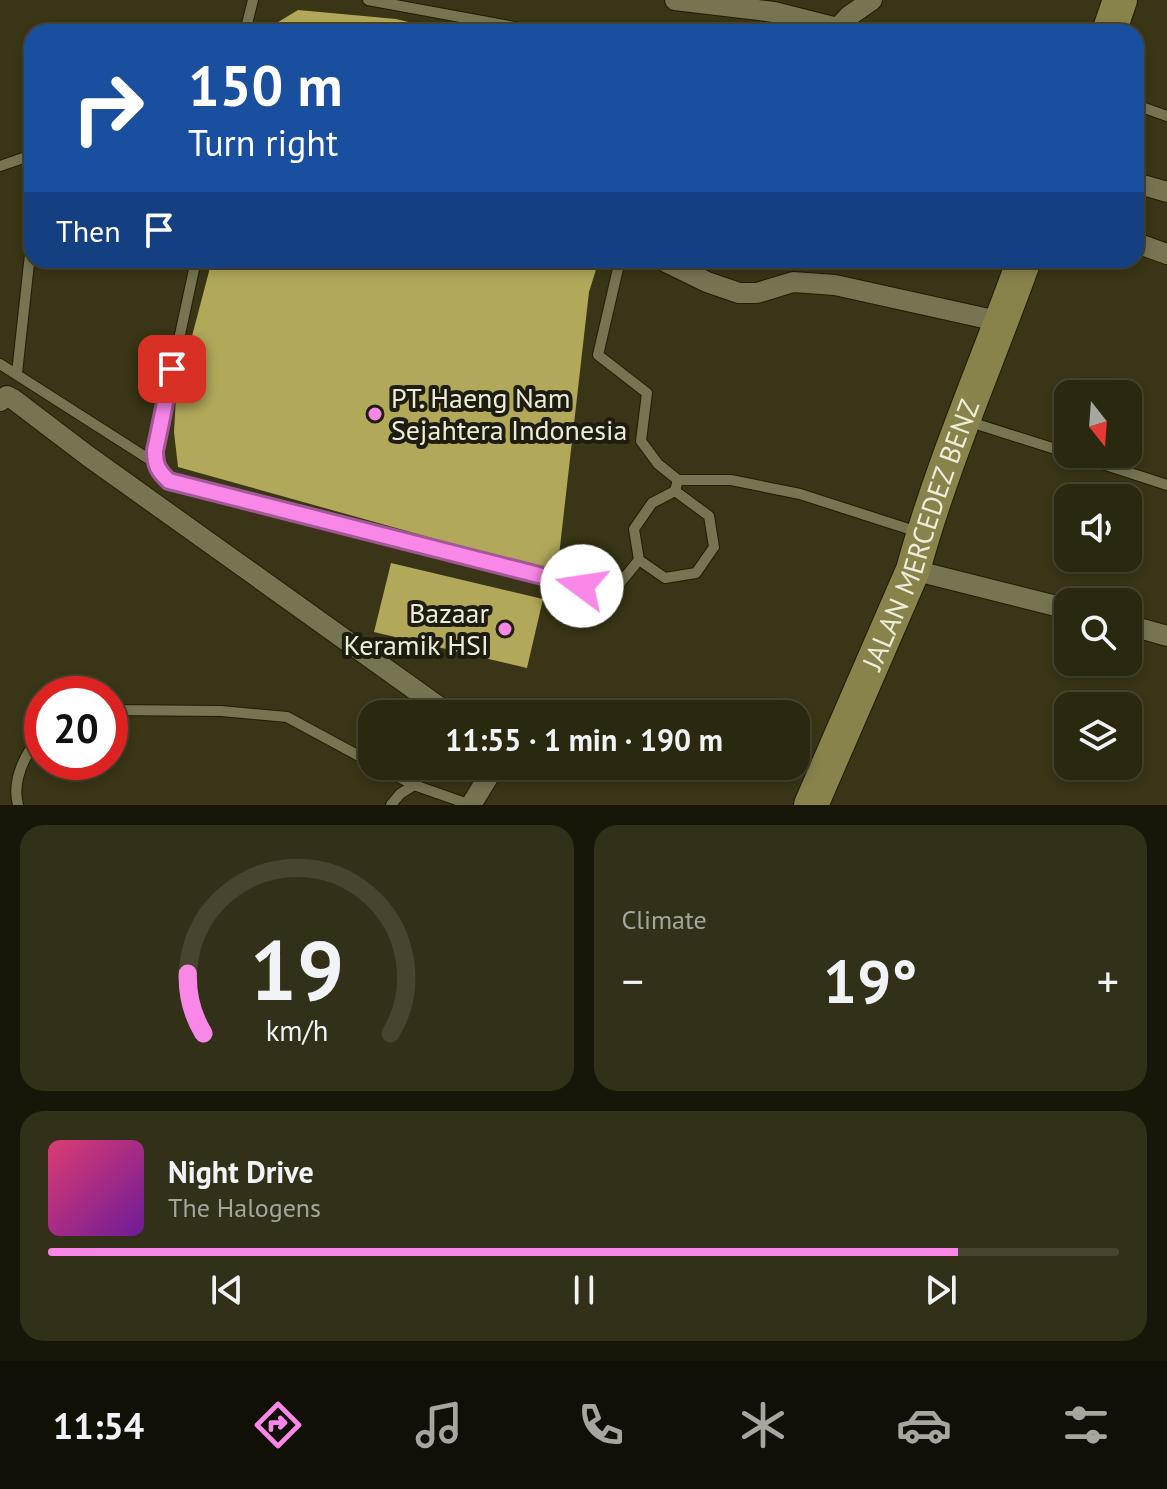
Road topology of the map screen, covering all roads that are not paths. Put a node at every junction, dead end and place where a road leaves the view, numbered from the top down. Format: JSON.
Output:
{"nodes":[{"id":1,"x":253,"y":0,"type":"edge"},
{"id":2,"x":368,"y":0,"type":"edge"},
{"id":3,"x":675,"y":0,"type":"edge"},
{"id":4,"x":872,"y":0,"type":"edge"},
{"id":5,"x":1120,"y":0,"type":"edge"},
{"id":6,"x":247,"y":24,"type":"edge"},
{"id":7,"x":498,"y":24,"type":"edge"},
{"id":8,"x":825,"y":24,"type":"edge"},
{"id":9,"x":847,"y":24,"type":"edge"},
{"id":10,"x":1112,"y":24,"type":"edge"},
{"id":11,"x":1144,"y":108,"type":"edge"},
{"id":12,"x":1167,"y":116,"type":"edge"},
{"id":13,"x":24,"y":158,"type":"edge"},
{"id":14,"x":0,"y":166,"type":"edge"},
{"id":15,"x":1144,"y":185,"type":"edge"},
{"id":16,"x":1167,"y":192,"type":"edge"},
{"id":17,"x":1144,"y":246,"type":"edge"},
{"id":18,"x":1167,"y":254,"type":"edge"},
{"id":19,"x":28,"y":268,"type":"edge"},
{"id":20,"x":194,"y":268,"type":"edge"},
{"id":21,"x":618,"y":268,"type":"edge"},
{"id":22,"x":678,"y":268,"type":"edge"},
{"id":23,"x":1021,"y":268,"type":"edge"},
{"id":24,"x":1002,"y":322,"type":"junction"},
{"id":25,"x":0,"y":364,"type":"edge"},
{"id":26,"x":17,"y":373,"type":"junction"},
{"id":27,"x":0,"y":401,"type":"edge"},
{"id":28,"x":963,"y":419,"type":"junction"},
{"id":29,"x":1054,"y":448,"type":"edge"},
{"id":30,"x":155,"y":463,"type":"junction"},
{"id":31,"x":1115,"y":468,"type":"edge"},
{"id":32,"x":1167,"y":485,"type":"edge"},
{"id":33,"x":677,"y":486,"type":"junction"},
{"id":34,"x":922,"y":534,"type":"junction"},
{"id":35,"x":639,"y":560,"type":"junction"},
{"id":36,"x":913,"y":570,"type":"junction"},
{"id":37,"x":1054,"y":605,"type":"edge"},
{"id":38,"x":1142,"y":629,"type":"edge"},
{"id":39,"x":1167,"y":636,"type":"edge"},
{"id":40,"x":429,"y":700,"type":"edge"},
{"id":41,"x":128,"y":710,"type":"edge"},
{"id":42,"x":358,"y":755,"type":"edge"},
{"id":43,"x":24,"y":762,"type":"edge"},
{"id":44,"x":405,"y":780,"type":"edge"},
{"id":45,"x":486,"y":780,"type":"edge"},
{"id":46,"x":414,"y":785,"type":"junction"},
{"id":47,"x":18,"y":805,"type":"edge"},
{"id":48,"x":391,"y":805,"type":"edge"},
{"id":49,"x":471,"y":805,"type":"edge"},
{"id":50,"x":811,"y":805,"type":"edge"}],
"edges":[{"from":1,"to":6,"type":"lane"},
{"from":2,"to":7,"type":"lane"},
{"from":3,"to":8,"type":"street"},
{"from":4,"to":9,"type":"street"},
{"from":5,"to":10,"type":"main road"},
{"from":11,"to":12,"type":"lane"},
{"from":13,"to":14,"type":"lane"},
{"from":15,"to":16,"type":"street"},
{"from":17,"to":18,"type":"street"},
{"from":19,"to":26,"type":"lane"},
{"from":20,"to":30,"type":"lane"},
{"from":21,"to":33,"type":"lane"},
{"from":22,"to":24,"type":"street"},
{"from":23,"to":24,"type":"main road","name":"JALAN MERCEDEZ BENZ"},
{"from":24,"to":28,"type":"main road","name":"JALAN MERCEDEZ BENZ"},
{"from":25,"to":26,"type":"lane"},
{"from":26,"to":30,"type":"lane"},
{"from":27,"to":40,"type":"street"},
{"from":28,"to":29,"type":"lane"},
{"from":28,"to":34,"type":"main road","name":"JALAN MERCEDEZ BENZ"},
{"from":30,"to":35,"type":"lane"},
{"from":31,"to":32,"type":"lane"},
{"from":33,"to":34,"type":"lane"},
{"from":33,"to":35,"type":"lane"},
{"from":33,"to":35,"type":"lane"},
{"from":34,"to":36,"type":"main road","name":"JALAN MERCEDEZ BENZ"},
{"from":36,"to":37,"type":"street"},
{"from":36,"to":50,"type":"main road","name":"JALAN MERCEDEZ BENZ"},
{"from":38,"to":39,"type":"street"},
{"from":41,"to":42,"type":"lane"},
{"from":43,"to":47,"type":"lane"},
{"from":44,"to":46,"type":"lane"},
{"from":45,"to":49,"type":"street"},
{"from":46,"to":48,"type":"lane"},
{"from":46,"to":49,"type":"lane"}]}
